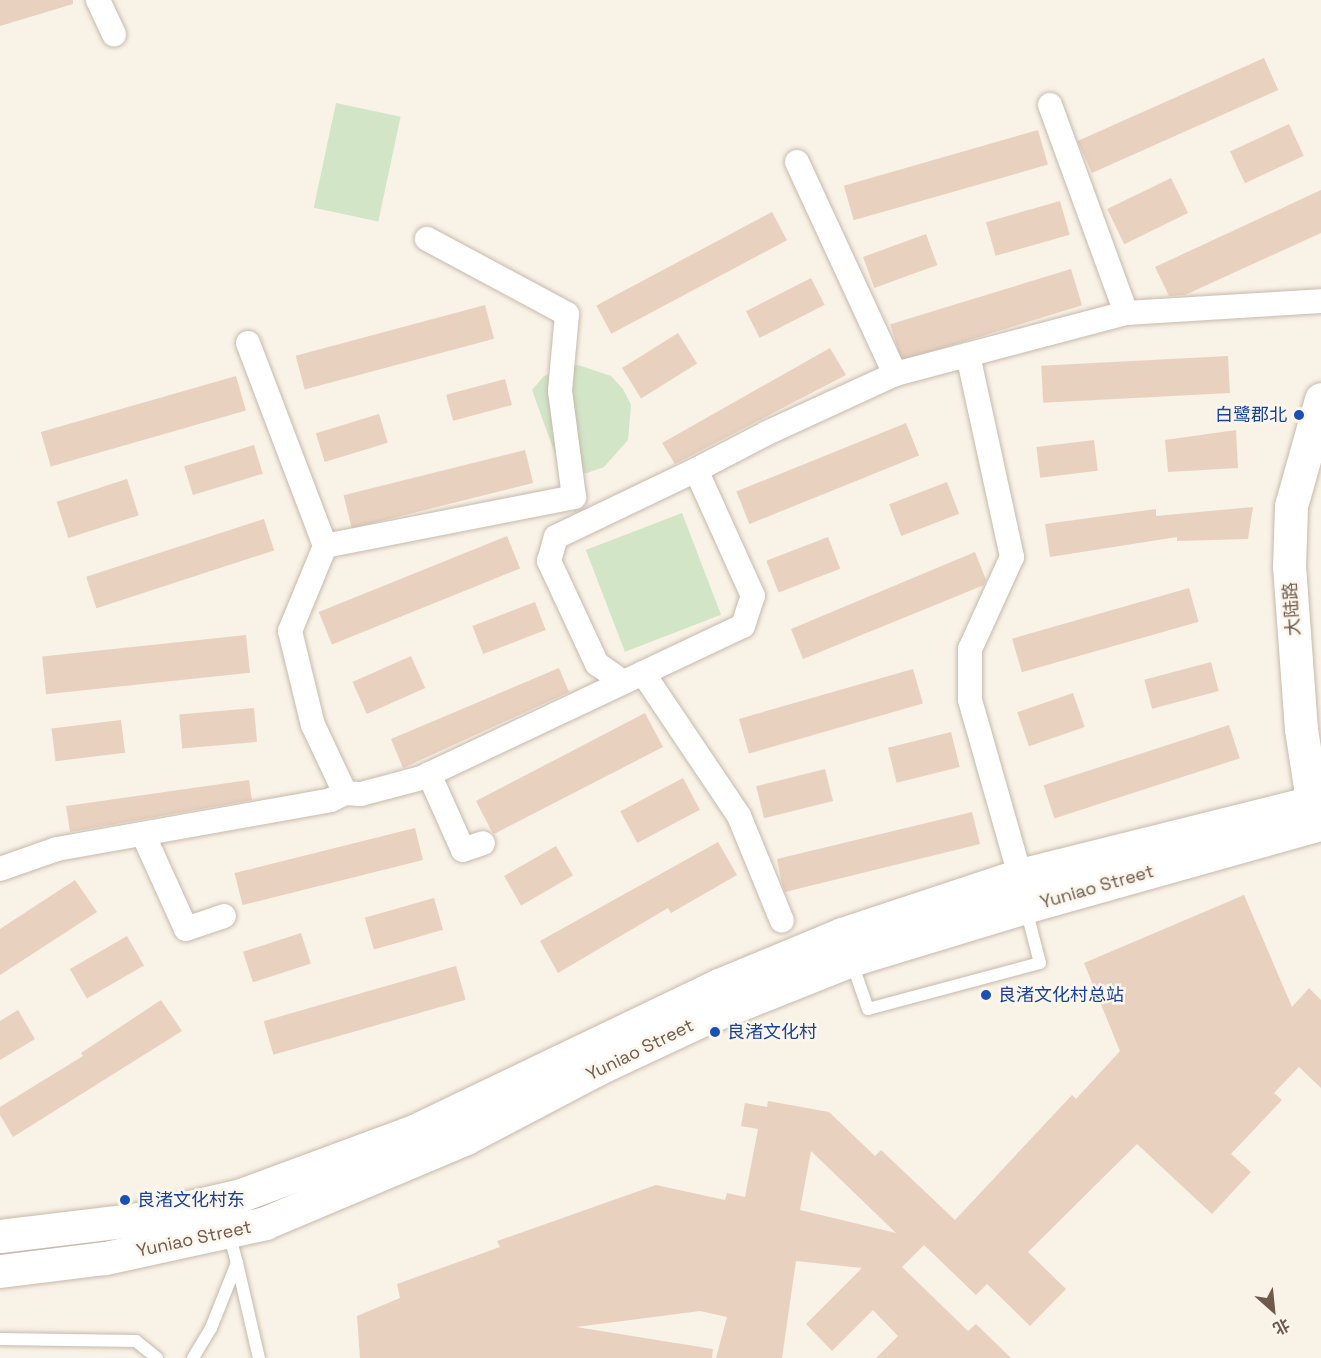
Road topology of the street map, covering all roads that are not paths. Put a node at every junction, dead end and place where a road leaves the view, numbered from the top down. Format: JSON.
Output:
{"nodes":[{"id":1,"x":98,"y":0,"type":"edge"},
{"id":2,"x":114,"y":35,"type":"dead end"},
{"id":3,"x":1050,"y":105,"type":"dead end"},
{"id":4,"x":797,"y":162,"type":"dead end"},
{"id":5,"x":427,"y":239,"type":"dead end"},
{"id":6,"x":1321,"y":301,"type":"edge"},
{"id":7,"x":1126,"y":313,"type":"junction"},
{"id":8,"x":248,"y":344,"type":"dead end"},
{"id":9,"x":968,"y":355,"type":"junction"},
{"id":10,"x":895,"y":375,"type":"junction"},
{"id":11,"x":1321,"y":399,"type":"edge"},
{"id":12,"x":696,"y":470,"type":"junction"},
{"id":13,"x":325,"y":546,"type":"junction"},
{"id":14,"x":633,"y":678,"type":"junction"},
{"id":15,"x":429,"y":774,"type":"junction"},
{"id":16,"x":345,"y":793,"type":"junction"},
{"id":17,"x":1319,"y":811,"type":"edge"},
{"id":18,"x":143,"y":834,"type":"junction"},
{"id":19,"x":483,"y":843,"type":"dead end"},
{"id":20,"x":1016,"y":861,"type":"dead end"},
{"id":21,"x":0,"y":869,"type":"edge"},
{"id":22,"x":1025,"y":907,"type":"junction"},
{"id":23,"x":224,"y":916,"type":"dead end"},
{"id":24,"x":782,"y":921,"type":"dead end"},
{"id":25,"x":847,"y":947,"type":"junction"},
{"id":26,"x":228,"y":1225,"type":"junction"},
{"id":27,"x":0,"y":1236,"type":"edge"},
{"id":28,"x":0,"y":1271,"type":"edge"},
{"id":29,"x":0,"y":1339,"type":"edge"},
{"id":30,"x":155,"y":1357,"type":"edge"},
{"id":31,"x":193,"y":1358,"type":"edge"},
{"id":32,"x":258,"y":1358,"type":"edge"}],
"edges":[{"from":1,"to":2,"type":"street"},
{"from":3,"to":7,"type":"street"},
{"from":4,"to":10,"type":"street"},
{"from":5,"to":13,"type":"street"},
{"from":6,"to":7,"type":"street"},
{"from":7,"to":9,"type":"street"},
{"from":8,"to":13,"type":"street"},
{"from":9,"to":10,"type":"street"},
{"from":9,"to":20,"type":"street"},
{"from":10,"to":12,"type":"street"},
{"from":11,"to":17,"type":"main road","name":"大陆路"},
{"from":12,"to":14,"type":"street"},
{"from":12,"to":14,"type":"street"},
{"from":13,"to":16,"type":"street"},
{"from":14,"to":15,"type":"street"},
{"from":14,"to":24,"type":"street"},
{"from":15,"to":16,"type":"street"},
{"from":15,"to":19,"type":"street"},
{"from":16,"to":18,"type":"street"},
{"from":17,"to":22,"type":"main road","name":"Yuniao Street"},
{"from":17,"to":25,"type":"main road","name":"Yuniao Street"},
{"from":18,"to":21,"type":"street"},
{"from":18,"to":23,"type":"street"},
{"from":22,"to":25,"type":"main road","name":"Yuniao Street"},
{"from":22,"to":25,"type":"lane"},
{"from":25,"to":26,"type":"main road","name":"Yuniao Street"},
{"from":26,"to":27,"type":"main road","name":"Yuniao Street"},
{"from":26,"to":28,"type":"main road","name":"Yuniao Street"},
{"from":26,"to":31,"type":"lane"},
{"from":26,"to":32,"type":"lane"},
{"from":29,"to":30,"type":"lane"}]}
